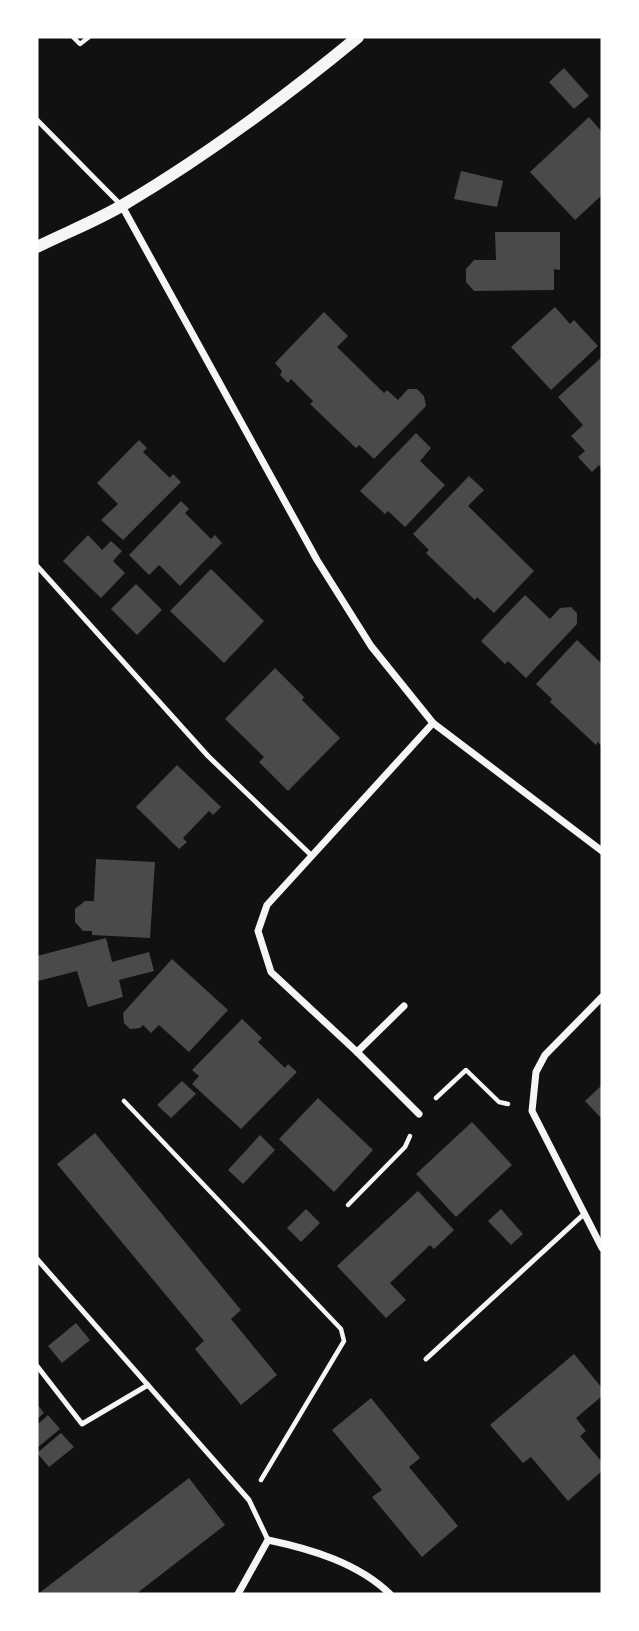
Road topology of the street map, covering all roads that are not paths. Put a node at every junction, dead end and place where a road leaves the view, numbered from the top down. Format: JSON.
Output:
{"nodes":[{"id":1,"x":358,"y":37,"type":"edge"},
{"id":2,"x":37,"y":120,"type":"edge"},
{"id":3,"x":122,"y":206,"type":"junction"},
{"id":4,"x":37,"y":247,"type":"edge"},
{"id":5,"x":37,"y":566,"type":"edge"},
{"id":6,"x":433,"y":723,"type":"junction"},
{"id":7,"x":602,"y":851,"type":"edge"},
{"id":8,"x":312,"y":856,"type":"junction"},
{"id":9,"x":602,"y":997,"type":"edge"},
{"id":10,"x":404,"y":1006,"type":"dead end"},
{"id":11,"x":358,"y":1052,"type":"junction"},
{"id":12,"x":419,"y":1114,"type":"road end"},
{"id":13,"x":584,"y":1214,"type":"junction"},
{"id":14,"x":602,"y":1248,"type":"edge"},
{"id":15,"x":37,"y":1259,"type":"edge"},
{"id":16,"x":426,"y":1359,"type":"dead end"},
{"id":17,"x":37,"y":1366,"type":"edge"},
{"id":18,"x":148,"y":1385,"type":"junction"},
{"id":19,"x":268,"y":1540,"type":"junction"},
{"id":20,"x":238,"y":1594,"type":"edge"},
{"id":21,"x":390,"y":1594,"type":"edge"}],
"edges":[{"from":1,"to":3,"type":"street"},
{"from":2,"to":3,"type":"lane"},
{"from":3,"to":4,"type":"street"},
{"from":3,"to":6,"type":"street"},
{"from":5,"to":8,"type":"lane"},
{"from":6,"to":7,"type":"street"},
{"from":6,"to":8,"type":"street"},
{"from":8,"to":11,"type":"street"},
{"from":9,"to":13,"type":"street"},
{"from":10,"to":11,"type":"street"},
{"from":11,"to":12,"type":"street"},
{"from":13,"to":14,"type":"street"},
{"from":13,"to":16,"type":"lane"},
{"from":15,"to":18,"type":"lane"},
{"from":17,"to":18,"type":"lane"},
{"from":18,"to":19,"type":"lane"},
{"from":19,"to":20,"type":"street"},
{"from":19,"to":21,"type":"street"}]}
